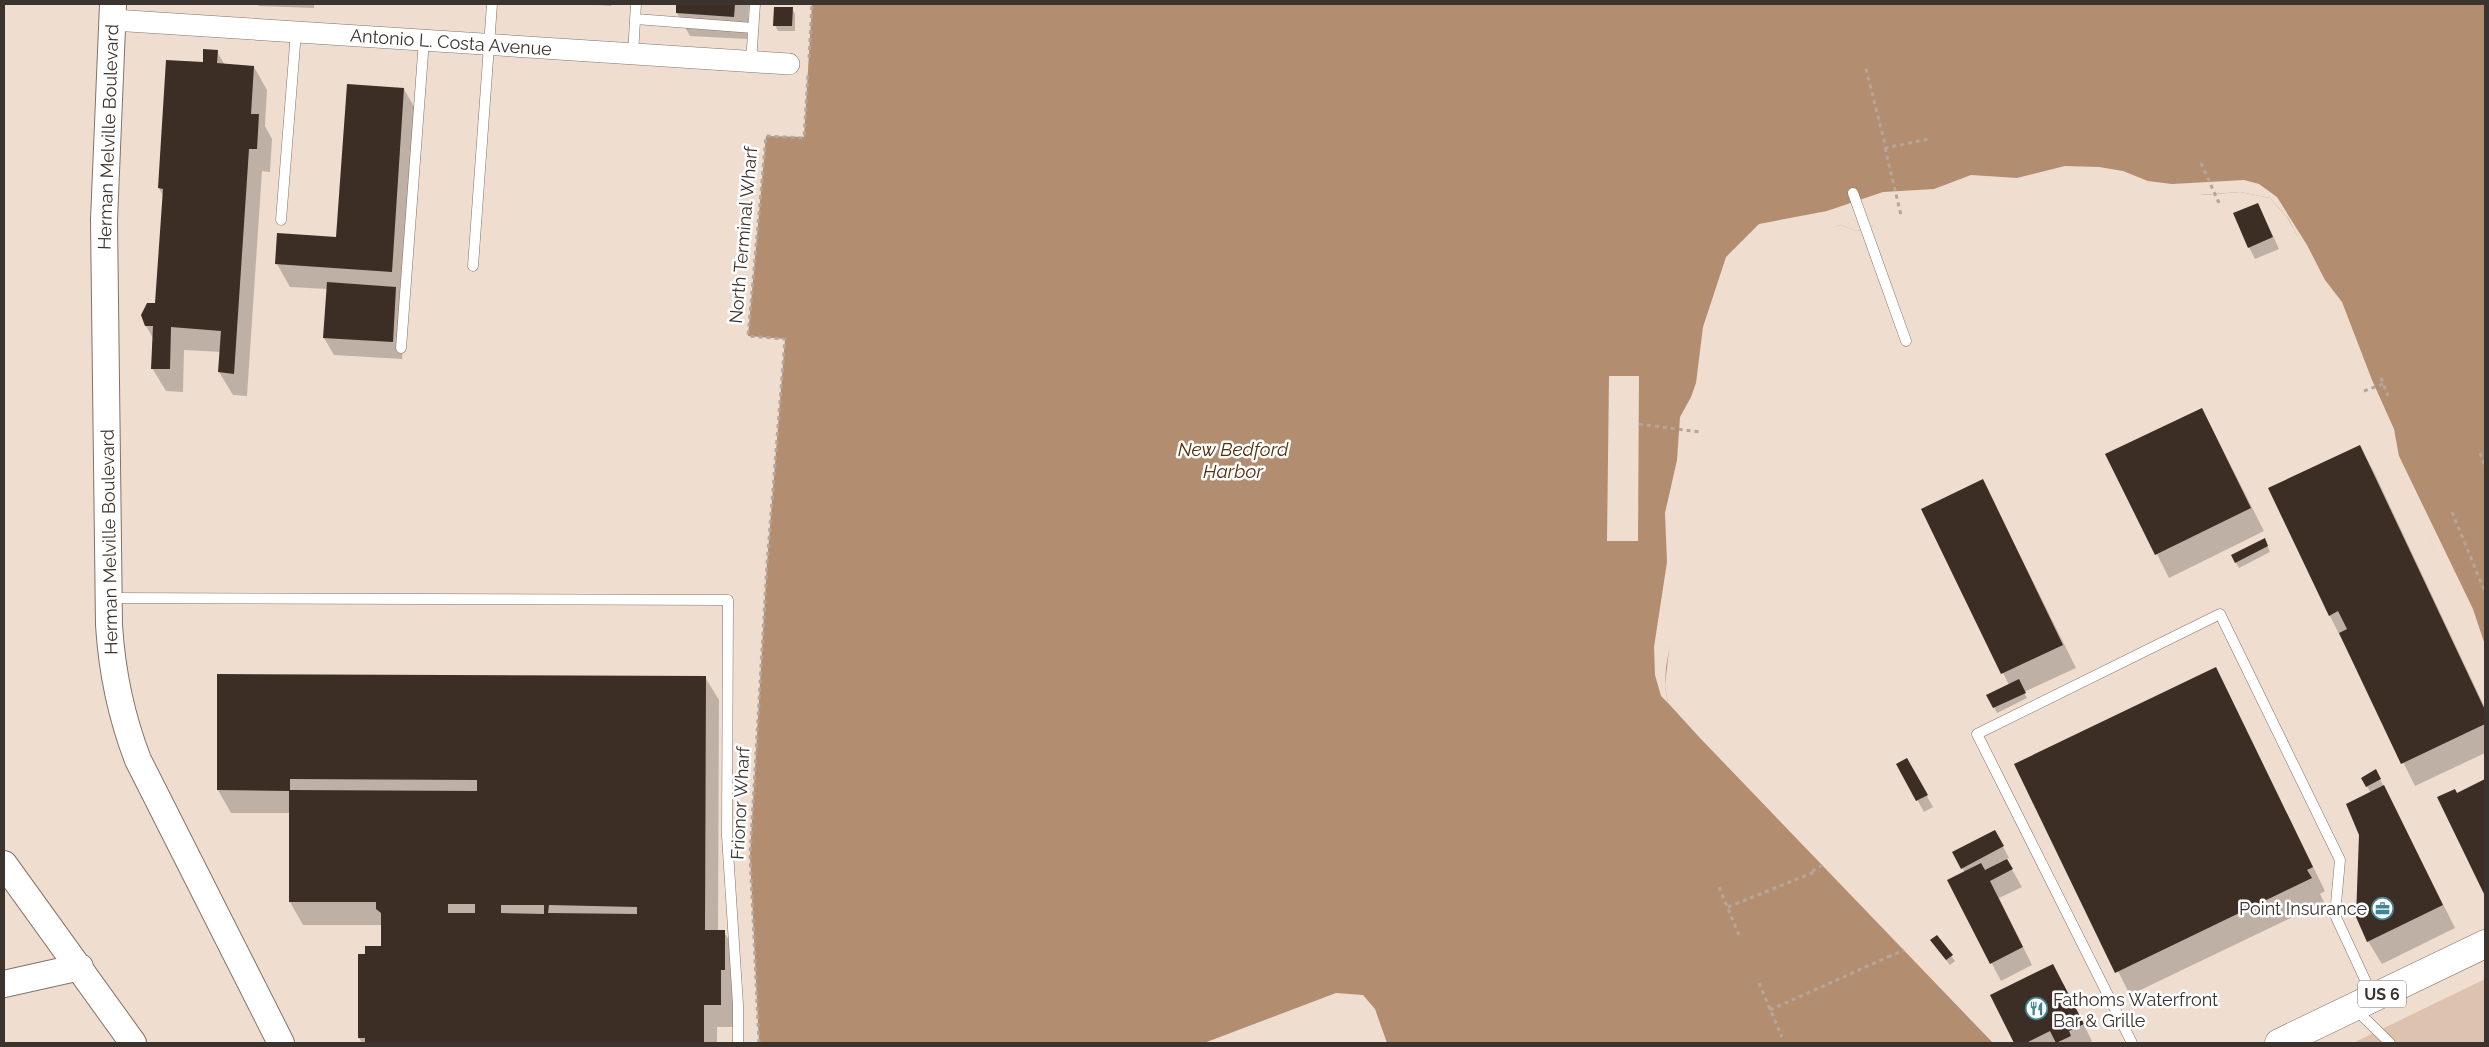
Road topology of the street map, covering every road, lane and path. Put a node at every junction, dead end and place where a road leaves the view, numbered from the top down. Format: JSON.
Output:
{"nodes":[{"id":1,"x":492,"y":4,"type":"edge"},
{"id":2,"x":636,"y":4,"type":"edge"},
{"id":3,"x":755,"y":4,"type":"edge"},
{"id":4,"x":812,"y":4,"type":"edge"},
{"id":5,"x":113,"y":12,"type":"edge"},
{"id":6,"x":636,"y":18,"type":"junction"},
{"id":7,"x":753,"y":28,"type":"junction"},
{"id":8,"x":296,"y":32,"type":"junction"},
{"id":9,"x":424,"y":40,"type":"junction"},
{"id":10,"x":489,"y":44,"type":"junction"},
{"id":11,"x":634,"y":54,"type":"junction"},
{"id":12,"x":752,"y":62,"type":"junction"},
{"id":13,"x":802,"y":65,"type":"junction"},
{"id":14,"x":1866,"y":70,"type":"dead end"},
{"id":15,"x":1883,"y":137,"type":"junction"},
{"id":16,"x":1928,"y":139,"type":"dead end"},
{"id":17,"x":2201,"y":163,"type":"dead end"},
{"id":18,"x":1854,"y":193,"type":"dead end"},
{"id":19,"x":2219,"y":203,"type":"dead end"},
{"id":20,"x":1901,"y":215,"type":"dead end"},
{"id":21,"x":281,"y":220,"type":"dead end"},
{"id":22,"x":473,"y":266,"type":"dead end"},
{"id":23,"x":1906,"y":341,"type":"dead end"},
{"id":24,"x":401,"y":348,"type":"dead end"},
{"id":25,"x":2381,"y":378,"type":"dead end"},
{"id":26,"x":2384,"y":384,"type":"junction"},
{"id":27,"x":2364,"y":391,"type":"dead end"},
{"id":28,"x":2388,"y":396,"type":"dead end"},
{"id":29,"x":1639,"y":424,"type":"dead end"},
{"id":30,"x":1700,"y":432,"type":"dead end"},
{"id":31,"x":2480,"y":453,"type":"dead end"},
{"id":32,"x":2485,"y":467,"type":"edge"},
{"id":33,"x":2452,"y":512,"type":"dead end"},
{"id":34,"x":767,"y":564,"type":"joint"},
{"id":35,"x":2485,"y":592,"type":"edge"},
{"id":36,"x":108,"y":598,"type":"junction"},
{"id":37,"x":4,"y":864,"type":"edge"},
{"id":38,"x":1822,"y":865,"type":"dead end"},
{"id":39,"x":1817,"y":871,"type":"dead end"},
{"id":40,"x":1800,"y":878,"type":"junction"},
{"id":41,"x":1719,"y":887,"type":"dead end"},
{"id":42,"x":1728,"y":907,"type":"junction"},
{"id":43,"x":1739,"y":935,"type":"dead end"},
{"id":44,"x":2485,"y":944,"type":"edge"},
{"id":45,"x":1904,"y":950,"type":"dead end"},
{"id":46,"x":1890,"y":956,"type":"dead end"},
{"id":47,"x":1883,"y":960,"type":"junction"},
{"id":48,"x":80,"y":967,"type":"junction"},
{"id":49,"x":1759,"y":983,"type":"dead end"},
{"id":50,"x":4,"y":984,"type":"edge"},
{"id":51,"x":2364,"y":1002,"type":"junction"},
{"id":52,"x":1770,"y":1010,"type":"junction"},
{"id":53,"x":1782,"y":1037,"type":"dead end"},
{"id":54,"x":133,"y":1043,"type":"edge"},
{"id":55,"x":281,"y":1043,"type":"edge"},
{"id":56,"x":738,"y":1043,"type":"edge"},
{"id":57,"x":759,"y":1043,"type":"edge"},
{"id":58,"x":2132,"y":1043,"type":"edge"},
{"id":59,"x":2279,"y":1043,"type":"edge"},
{"id":60,"x":2390,"y":1043,"type":"edge"}],
"edges":[{"from":1,"to":10,"type":"lane"},
{"from":2,"to":6,"type":"lane"},
{"from":3,"to":7,"type":"lane"},
{"from":4,"to":13,"type":"path","name":"North Terminal Wharf"},
{"from":5,"to":8,"type":"street","name":"Antonio L. Costa Avenue"},
{"from":5,"to":36,"type":"street","name":"Herman Melville Boulevard"},
{"from":6,"to":7,"type":"lane"},
{"from":6,"to":11,"type":"lane"},
{"from":7,"to":12,"type":"lane"},
{"from":8,"to":9,"type":"street","name":"Antonio L. Costa Avenue"},
{"from":8,"to":21,"type":"lane"},
{"from":9,"to":10,"type":"street","name":"Antonio L. Costa Avenue"},
{"from":9,"to":24,"type":"lane"},
{"from":10,"to":11,"type":"street","name":"Antonio L. Costa Avenue"},
{"from":10,"to":22,"type":"lane"},
{"from":11,"to":12,"type":"street","name":"Antonio L. Costa Avenue"},
{"from":12,"to":13,"type":"street","name":"Antonio L. Costa Avenue"},
{"from":13,"to":34,"type":"path","name":"North Terminal Wharf"},
{"from":14,"to":15,"type":"path"},
{"from":15,"to":16,"type":"path"},
{"from":15,"to":20,"type":"path"},
{"from":17,"to":19,"type":"path"},
{"from":18,"to":23,"type":"lane"},
{"from":25,"to":26,"type":"path"},
{"from":26,"to":27,"type":"path"},
{"from":26,"to":28,"type":"path"},
{"from":29,"to":30,"type":"path"},
{"from":31,"to":32,"type":"path"},
{"from":33,"to":35,"type":"path"},
{"from":34,"to":57,"type":"path","name":"Frionor Wharf"},
{"from":36,"to":55,"type":"street","name":"Herman Melville Boulevard"},
{"from":36,"to":56,"type":"lane"},
{"from":37,"to":48,"type":"street"},
{"from":38,"to":40,"type":"path"},
{"from":39,"to":40,"type":"path"},
{"from":40,"to":42,"type":"path"},
{"from":41,"to":42,"type":"path"},
{"from":42,"to":43,"type":"path"},
{"from":44,"to":51,"type":"highway","number":"US 6"},
{"from":45,"to":47,"type":"path"},
{"from":46,"to":47,"type":"path"},
{"from":47,"to":52,"type":"path"},
{"from":48,"to":50,"type":"street"},
{"from":48,"to":54,"type":"street"},
{"from":49,"to":52,"type":"path"},
{"from":51,"to":58,"type":"lane"},
{"from":51,"to":59,"type":"highway","number":"US 6"},
{"from":51,"to":60,"type":"lane"},
{"from":52,"to":53,"type":"path"}]}
